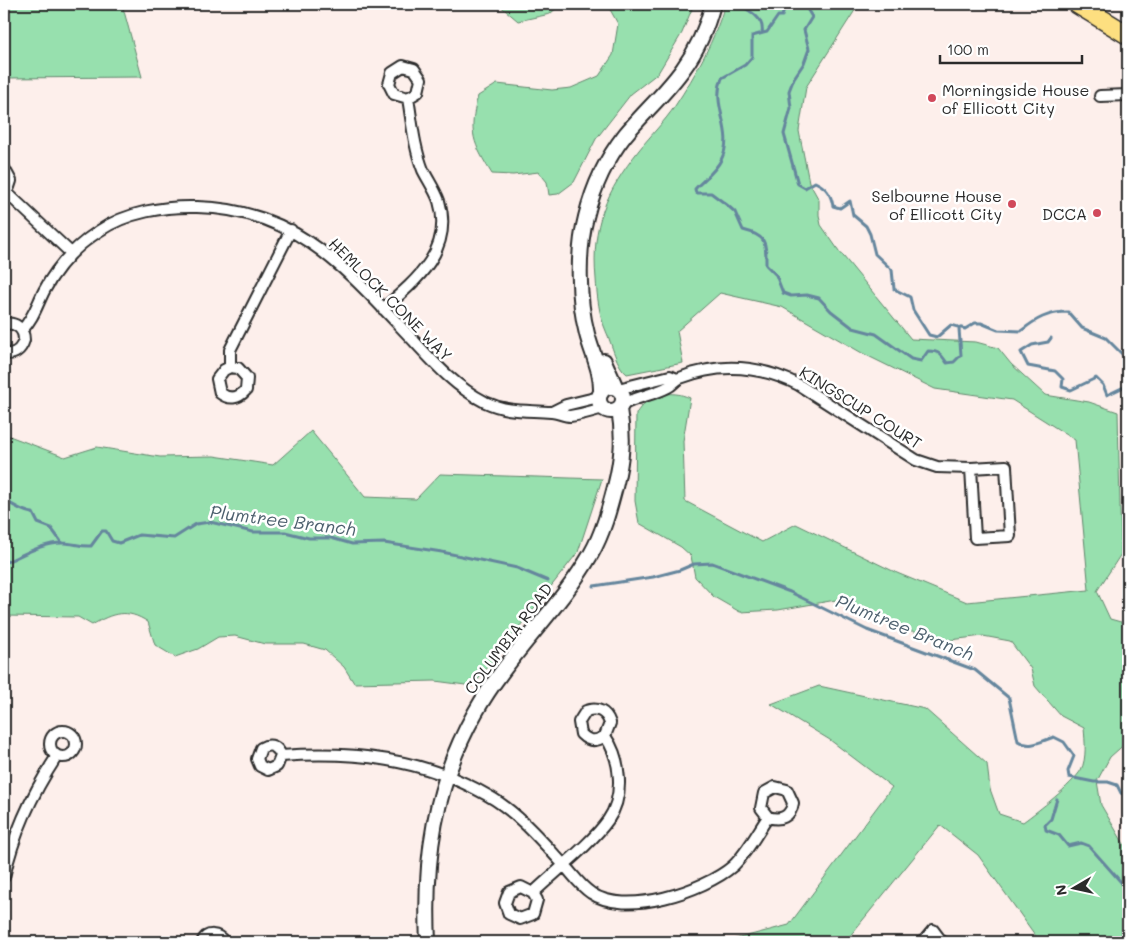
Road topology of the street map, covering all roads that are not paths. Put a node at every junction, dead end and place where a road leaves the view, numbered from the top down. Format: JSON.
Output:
{"nodes":[{"id":1,"x":713,"y":4,"type":"edge"},
{"id":2,"x":1077,"y":4,"type":"edge"},
{"id":3,"x":1128,"y":35,"type":"edge"},
{"id":4,"x":1128,"y":95,"type":"edge"},
{"id":5,"x":1100,"y":96,"type":"dead end"},
{"id":6,"x":408,"y":98,"type":"dead end"},
{"id":7,"x":4,"y":168,"type":"edge"},
{"id":8,"x":5,"y":193,"type":"edge"},
{"id":9,"x":291,"y":230,"type":"junction"},
{"id":10,"x":70,"y":254,"type":"junction"},
{"id":11,"x":383,"y":309,"type":"junction"},
{"id":12,"x":584,"y":312,"type":"junction"},
{"id":13,"x":4,"y":324,"type":"edge"},
{"id":14,"x":22,"y":330,"type":"junction"},
{"id":15,"x":4,"y":353,"type":"edge"},
{"id":16,"x":230,"y":367,"type":"dead end"},
{"id":17,"x":678,"y":379,"type":"junction"},
{"id":18,"x":617,"y":389,"type":"junction"},
{"id":19,"x":609,"y":404,"type":"junction"},
{"id":20,"x":970,"y":468,"type":"junction"},
{"id":21,"x":605,"y":736,"type":"dead end"},
{"id":22,"x":57,"y":756,"type":"dead end"},
{"id":23,"x":281,"y":756,"type":"dead end"},
{"id":24,"x":446,"y":776,"type":"junction"},
{"id":25,"x":768,"y":817,"type":"dead end"},
{"id":26,"x":563,"y":864,"type":"junction"},
{"id":27,"x":4,"y":877,"type":"edge"},
{"id":28,"x":533,"y":893,"type":"dead end"},
{"id":29,"x":428,"y":905,"type":"junction"},
{"id":30,"x":202,"y":942,"type":"edge"},
{"id":31,"x":224,"y":942,"type":"edge"},
{"id":32,"x":428,"y":942,"type":"edge"},
{"id":33,"x":436,"y":942,"type":"edge"},
{"id":34,"x":923,"y":942,"type":"edge"},
{"id":35,"x":942,"y":942,"type":"edge"}],
"edges":[{"from":1,"to":12,"type":"street","name":"COLUMBIA ROAD"},
{"from":2,"to":3,"type":"highway"},
{"from":4,"to":5,"type":"street"},
{"from":6,"to":11,"type":"street"},
{"from":7,"to":8,"type":"street"},
{"from":8,"to":10,"type":"street"},
{"from":9,"to":10,"type":"street","name":"HEMLOCK CONE WAY"},
{"from":9,"to":11,"type":"street","name":"HEMLOCK CONE WAY"},
{"from":9,"to":16,"type":"street"},
{"from":10,"to":14,"type":"street","name":"HEMLOCK CONE WAY"},
{"from":11,"to":19,"type":"street","name":"HEMLOCK CONE WAY"},
{"from":12,"to":18,"type":"street","name":"COLUMBIA ROAD"},
{"from":12,"to":19,"type":"street","name":"COLUMBIA ROAD"},
{"from":13,"to":14,"type":"street"},
{"from":14,"to":15,"type":"street","name":"HEMLOCK CONE WAY"},
{"from":17,"to":18,"type":"street","name":"KINGSCUP COURT"},
{"from":17,"to":19,"type":"street","name":"KINGSCUP COURT"},
{"from":17,"to":20,"type":"street","name":"KINGSCUP COURT"},
{"from":18,"to":19,"type":"street"},
{"from":19,"to":24,"type":"street","name":"COLUMBIA ROAD"},
{"from":20,"to":20,"type":"street","name":"KINGSCUP COURT"},
{"from":21,"to":26,"type":"street"},
{"from":22,"to":27,"type":"street"},
{"from":23,"to":24,"type":"street"},
{"from":24,"to":26,"type":"street"},
{"from":24,"to":29,"type":"street","name":"COLUMBIA ROAD"},
{"from":25,"to":26,"type":"street"},
{"from":26,"to":28,"type":"street"},
{"from":29,"to":32,"type":"street","name":"COLUMBIA ROAD"},
{"from":29,"to":33,"type":"street","name":"COLUMBIA ROAD"},
{"from":30,"to":31,"type":"street"},
{"from":34,"to":35,"type":"street"}]}
